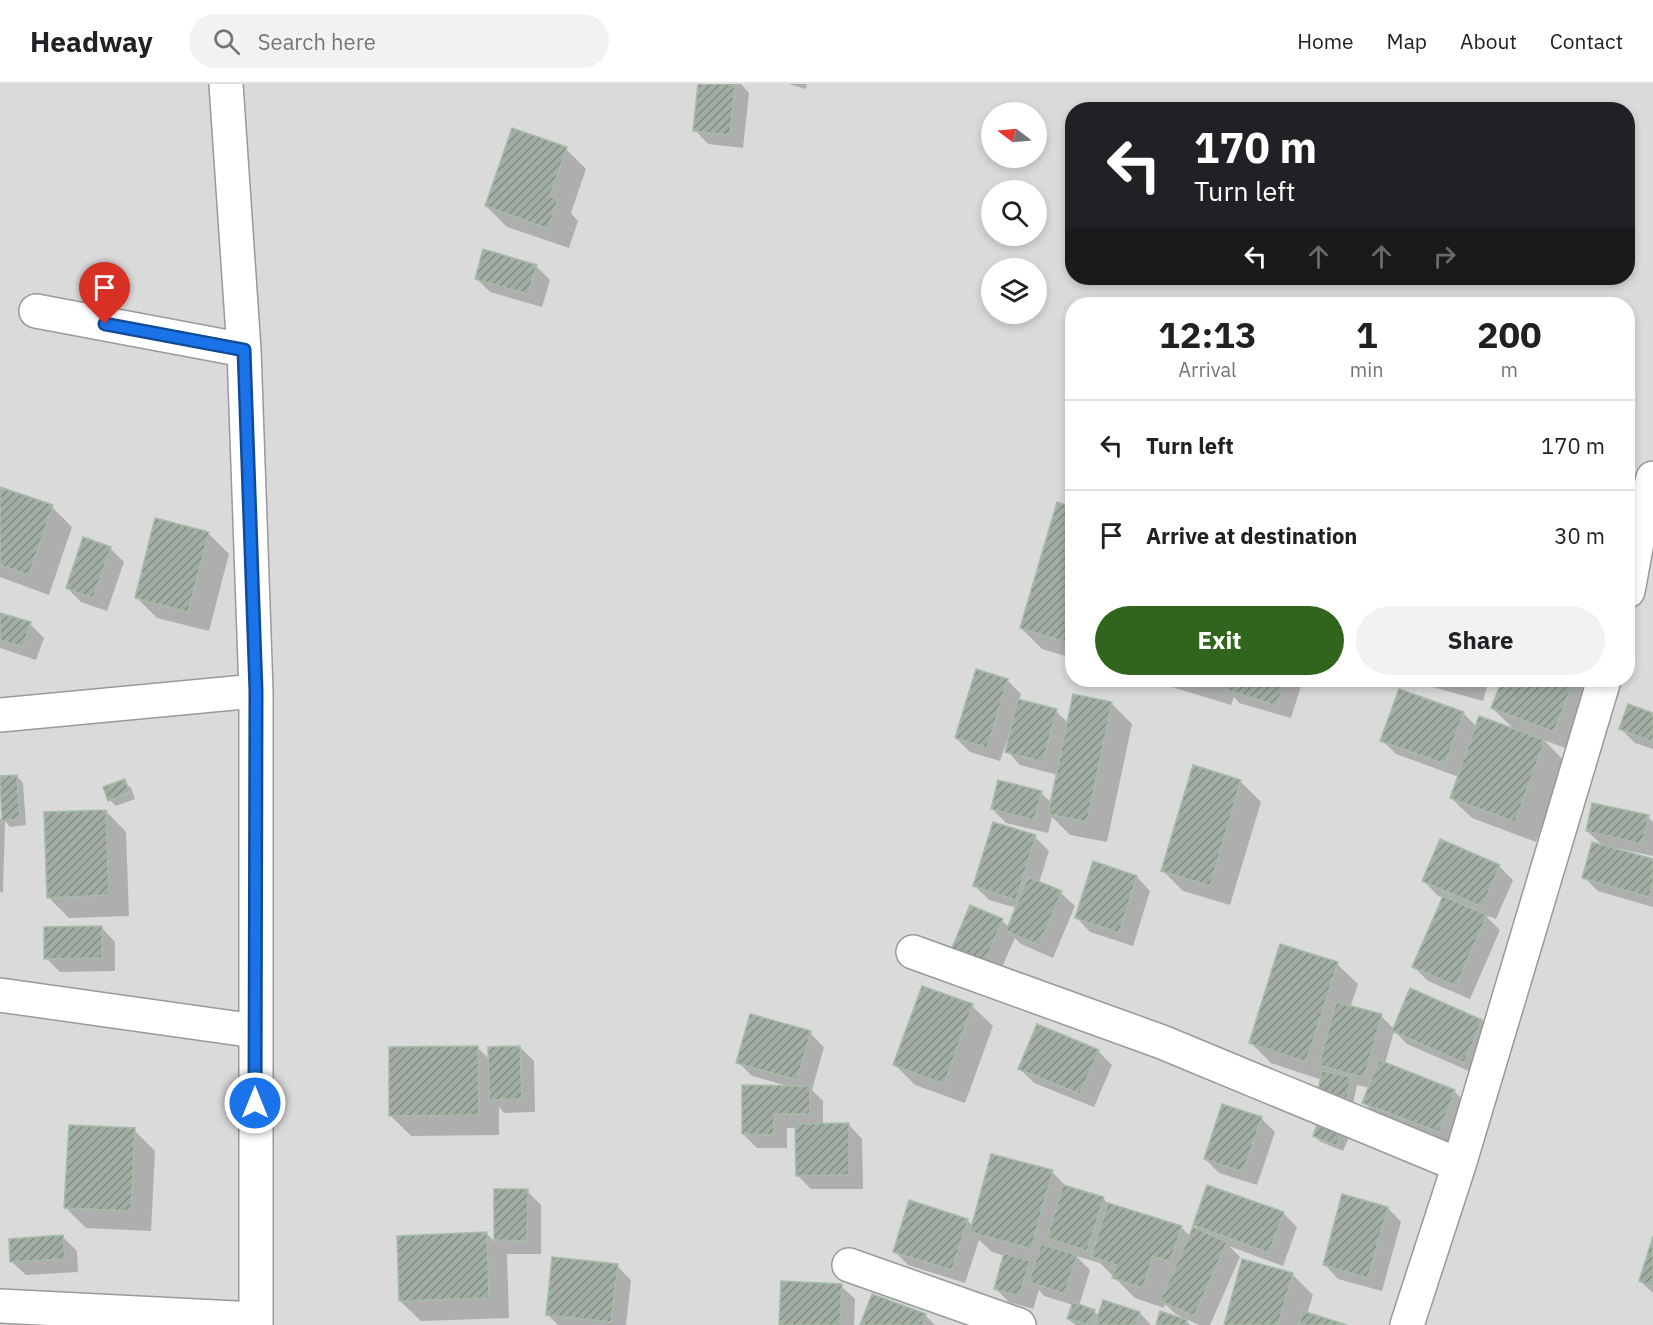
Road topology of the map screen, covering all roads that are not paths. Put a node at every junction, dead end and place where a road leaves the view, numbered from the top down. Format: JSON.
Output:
{"nodes":[{"id":1,"x":226,"y":84,"type":"edge"},
{"id":2,"x":36,"y":311,"type":"dead end"},
{"id":3,"x":244,"y":350,"type":"junction"},
{"id":4,"x":1653,"y":478,"type":"edge"},
{"id":5,"x":1635,"y":553,"type":"edge"},
{"id":6,"x":1602,"y":687,"type":"edge"},
{"id":7,"x":256,"y":691,"type":"junction"},
{"id":8,"x":0,"y":715,"type":"edge"},
{"id":9,"x":913,"y":952,"type":"dead end"},
{"id":10,"x":0,"y":994,"type":"edge"},
{"id":11,"x":255,"y":1031,"type":"junction"},
{"id":12,"x":1459,"y":1165,"type":"junction"},
{"id":13,"x":849,"y":1265,"type":"dead end"},
{"id":14,"x":0,"y":1306,"type":"edge"},
{"id":15,"x":256,"y":1322,"type":"edge"},
{"id":16,"x":1019,"y":1325,"type":"edge"},
{"id":17,"x":1407,"y":1325,"type":"edge"}],
"edges":[{"from":1,"to":3,"type":"street"},
{"from":2,"to":3,"type":"street"},
{"from":3,"to":7,"type":"street"},
{"from":4,"to":5,"type":"street"},
{"from":6,"to":12,"type":"street"},
{"from":7,"to":8,"type":"street"},
{"from":7,"to":11,"type":"street"},
{"from":9,"to":12,"type":"street"},
{"from":10,"to":11,"type":"street"},
{"from":11,"to":15,"type":"street"},
{"from":12,"to":17,"type":"street"},
{"from":13,"to":16,"type":"street"},
{"from":14,"to":15,"type":"street"}]}
